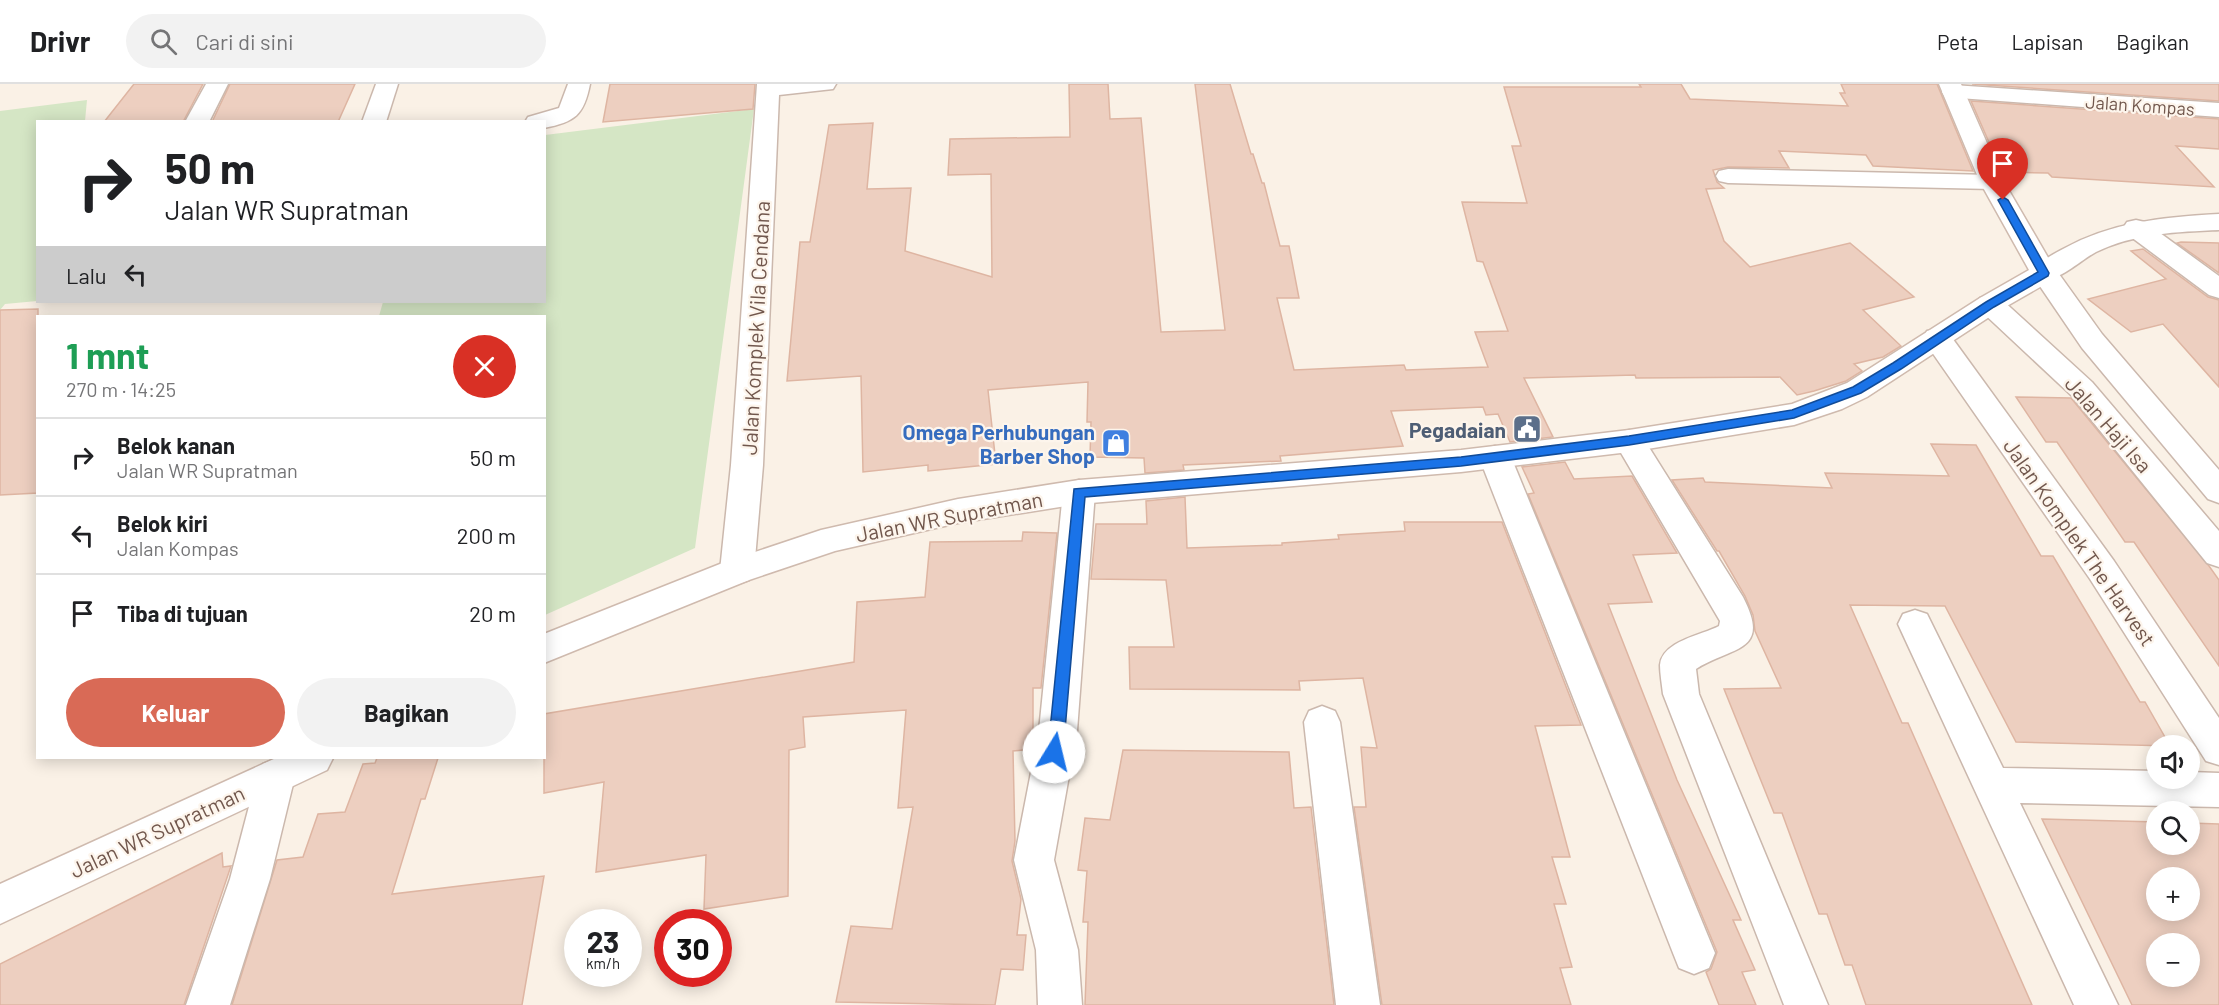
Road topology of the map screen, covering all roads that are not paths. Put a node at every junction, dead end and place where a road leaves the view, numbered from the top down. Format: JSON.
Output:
{"nodes":[{"id":1,"x":217,"y":84,"type":"edge"},
{"id":2,"x":387,"y":84,"type":"edge"},
{"id":3,"x":579,"y":84,"type":"edge"},
{"id":4,"x":825,"y":84,"type":"edge"},
{"id":5,"x":768,"y":86,"type":"edge"},
{"id":6,"x":1952,"y":88,"type":"edge"},
{"id":7,"x":2219,"y":110,"type":"edge"},
{"id":8,"x":198,"y":120,"type":"edge"},
{"id":9,"x":375,"y":120,"type":"edge"},
{"id":10,"x":546,"y":120,"type":"edge"},
{"id":11,"x":1728,"y":176,"type":"dead end"},
{"id":12,"x":1992,"y":182,"type":"junction"},
{"id":13,"x":2219,"y":222,"type":"edge"},
{"id":14,"x":2136,"y":228,"type":"junction"},
{"id":15,"x":2044,"y":273,"type":"junction"},
{"id":16,"x":2219,"y":289,"type":"edge"},
{"id":17,"x":1990,"y":304,"type":"junction"},
{"id":18,"x":1937,"y":338,"type":"junction"},
{"id":19,"x":1629,"y":441,"type":"junction"},
{"id":20,"x":1495,"y":457,"type":"junction"},
{"id":21,"x":2219,"y":491,"type":"edge"},
{"id":22,"x":1079,"y":492,"type":"junction"},
{"id":23,"x":2219,"y":554,"type":"edge"},
{"id":24,"x":737,"y":571,"type":"junction"},
{"id":25,"x":1915,"y":624,"type":"dead end"},
{"id":26,"x":546,"y":648,"type":"edge"},
{"id":27,"x":1322,"y":722,"type":"dead end"},
{"id":28,"x":2219,"y":749,"type":"edge"},
{"id":29,"x":312,"y":759,"type":"edge"},
{"id":30,"x":276,"y":776,"type":"junction"},
{"id":31,"x":1992,"y":784,"type":"junction"},
{"id":32,"x":2219,"y":790,"type":"edge"},
{"id":33,"x":0,"y":904,"type":"edge"},
{"id":34,"x":1694,"y":953,"type":"dead end"},
{"id":35,"x":208,"y":1005,"type":"edge"},
{"id":36,"x":1060,"y":1005,"type":"edge"},
{"id":37,"x":1358,"y":1005,"type":"edge"},
{"id":38,"x":1806,"y":1005,"type":"edge"},
{"id":39,"x":2096,"y":1005,"type":"edge"}],
"edges":[{"from":1,"to":8,"type":"street"},
{"from":2,"to":9,"type":"street"},
{"from":3,"to":10,"type":"street"},
{"from":4,"to":5,"type":"street"},
{"from":5,"to":24,"type":"street","name":"Jalan Komplek Vila Cendana"},
{"from":6,"to":7,"type":"street","name":"Jalan Kompas"},
{"from":6,"to":12,"type":"street","name":"Jalan Kompas"},
{"from":11,"to":12,"type":"street"},
{"from":12,"to":15,"type":"street","name":"Jalan Kompas"},
{"from":13,"to":14,"type":"street","name":"Jalan WR Supratman"},
{"from":14,"to":15,"type":"street","name":"Jalan WR Supratman"},
{"from":14,"to":16,"type":"street"},
{"from":15,"to":17,"type":"street","name":"Jalan WR Supratman"},
{"from":15,"to":21,"type":"street","name":"Jalan Kompas"},
{"from":17,"to":18,"type":"street","name":"Jalan WR Supratman"},
{"from":17,"to":23,"type":"street","name":"Jalan Haji Isa"},
{"from":18,"to":19,"type":"street","name":"Jalan WR Supratman"},
{"from":18,"to":28,"type":"street","name":"Jalan Komplek The Harvest"},
{"from":19,"to":20,"type":"street","name":"Jalan WR Supratman"},
{"from":19,"to":38,"type":"street"},
{"from":20,"to":22,"type":"street","name":"Jalan WR Supratman"},
{"from":20,"to":34,"type":"street"},
{"from":22,"to":24,"type":"street","name":"Jalan WR Supratman"},
{"from":22,"to":36,"type":"street"},
{"from":24,"to":26,"type":"street","name":"Jalan WR Supratman"},
{"from":25,"to":31,"type":"street"},
{"from":27,"to":37,"type":"street"},
{"from":29,"to":30,"type":"street","name":"Jalan WR Supratman"},
{"from":30,"to":33,"type":"street","name":"Jalan WR Supratman"},
{"from":30,"to":35,"type":"street"},
{"from":31,"to":32,"type":"street"},
{"from":31,"to":39,"type":"street"}]}
